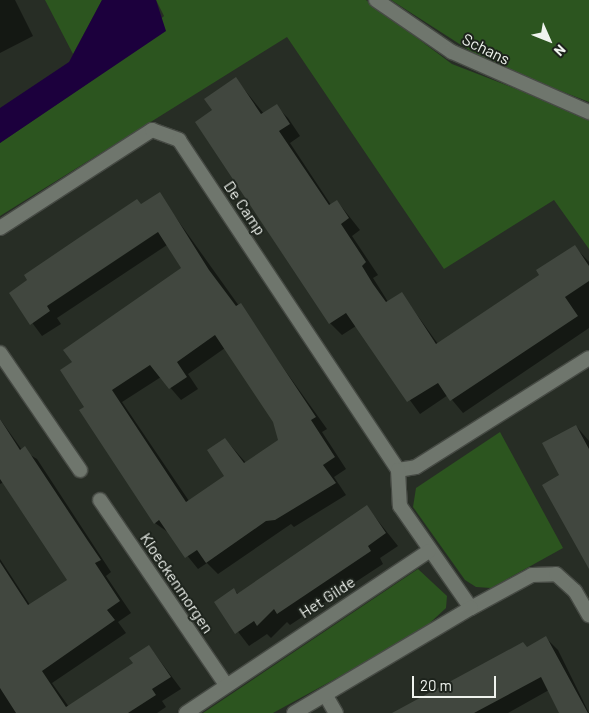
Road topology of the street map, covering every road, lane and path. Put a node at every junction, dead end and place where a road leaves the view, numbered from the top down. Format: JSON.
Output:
{"nodes":[{"id":1,"x":376,"y":0,"type":"edge"},
{"id":2,"x":589,"y":112,"type":"edge"},
{"id":3,"x":0,"y":228,"type":"edge"},
{"id":4,"x":0,"y":353,"type":"edge"},
{"id":5,"x":589,"y":358,"type":"edge"},
{"id":6,"x":80,"y":470,"type":"dead end"},
{"id":7,"x":398,"y":470,"type":"junction"},
{"id":8,"x":100,"y":500,"type":"dead end"},
{"id":9,"x":429,"y":551,"type":"junction"},
{"id":10,"x":471,"y":608,"type":"junction"},
{"id":11,"x":589,"y":615,"type":"edge"},
{"id":12,"x":226,"y":685,"type":"junction"},
{"id":13,"x":326,"y":696,"type":"junction"},
{"id":14,"x":186,"y":713,"type":"edge"},
{"id":15,"x":294,"y":713,"type":"edge"},
{"id":16,"x":336,"y":713,"type":"edge"}],
"edges":[{"from":1,"to":2,"type":"street","name":"Schans"},
{"from":3,"to":7,"type":"street","name":"De Camp"},
{"from":4,"to":6,"type":"street"},
{"from":5,"to":7,"type":"street"},
{"from":7,"to":9,"type":"street"},
{"from":8,"to":12,"type":"street","name":"Kloeckenmorgen"},
{"from":9,"to":10,"type":"street"},
{"from":9,"to":12,"type":"street","name":"Het Gilde"},
{"from":10,"to":11,"type":"street"},
{"from":10,"to":13,"type":"street"},
{"from":12,"to":14,"type":"street","name":"Het Gilde"},
{"from":13,"to":15,"type":"street"},
{"from":13,"to":16,"type":"street"}]}
